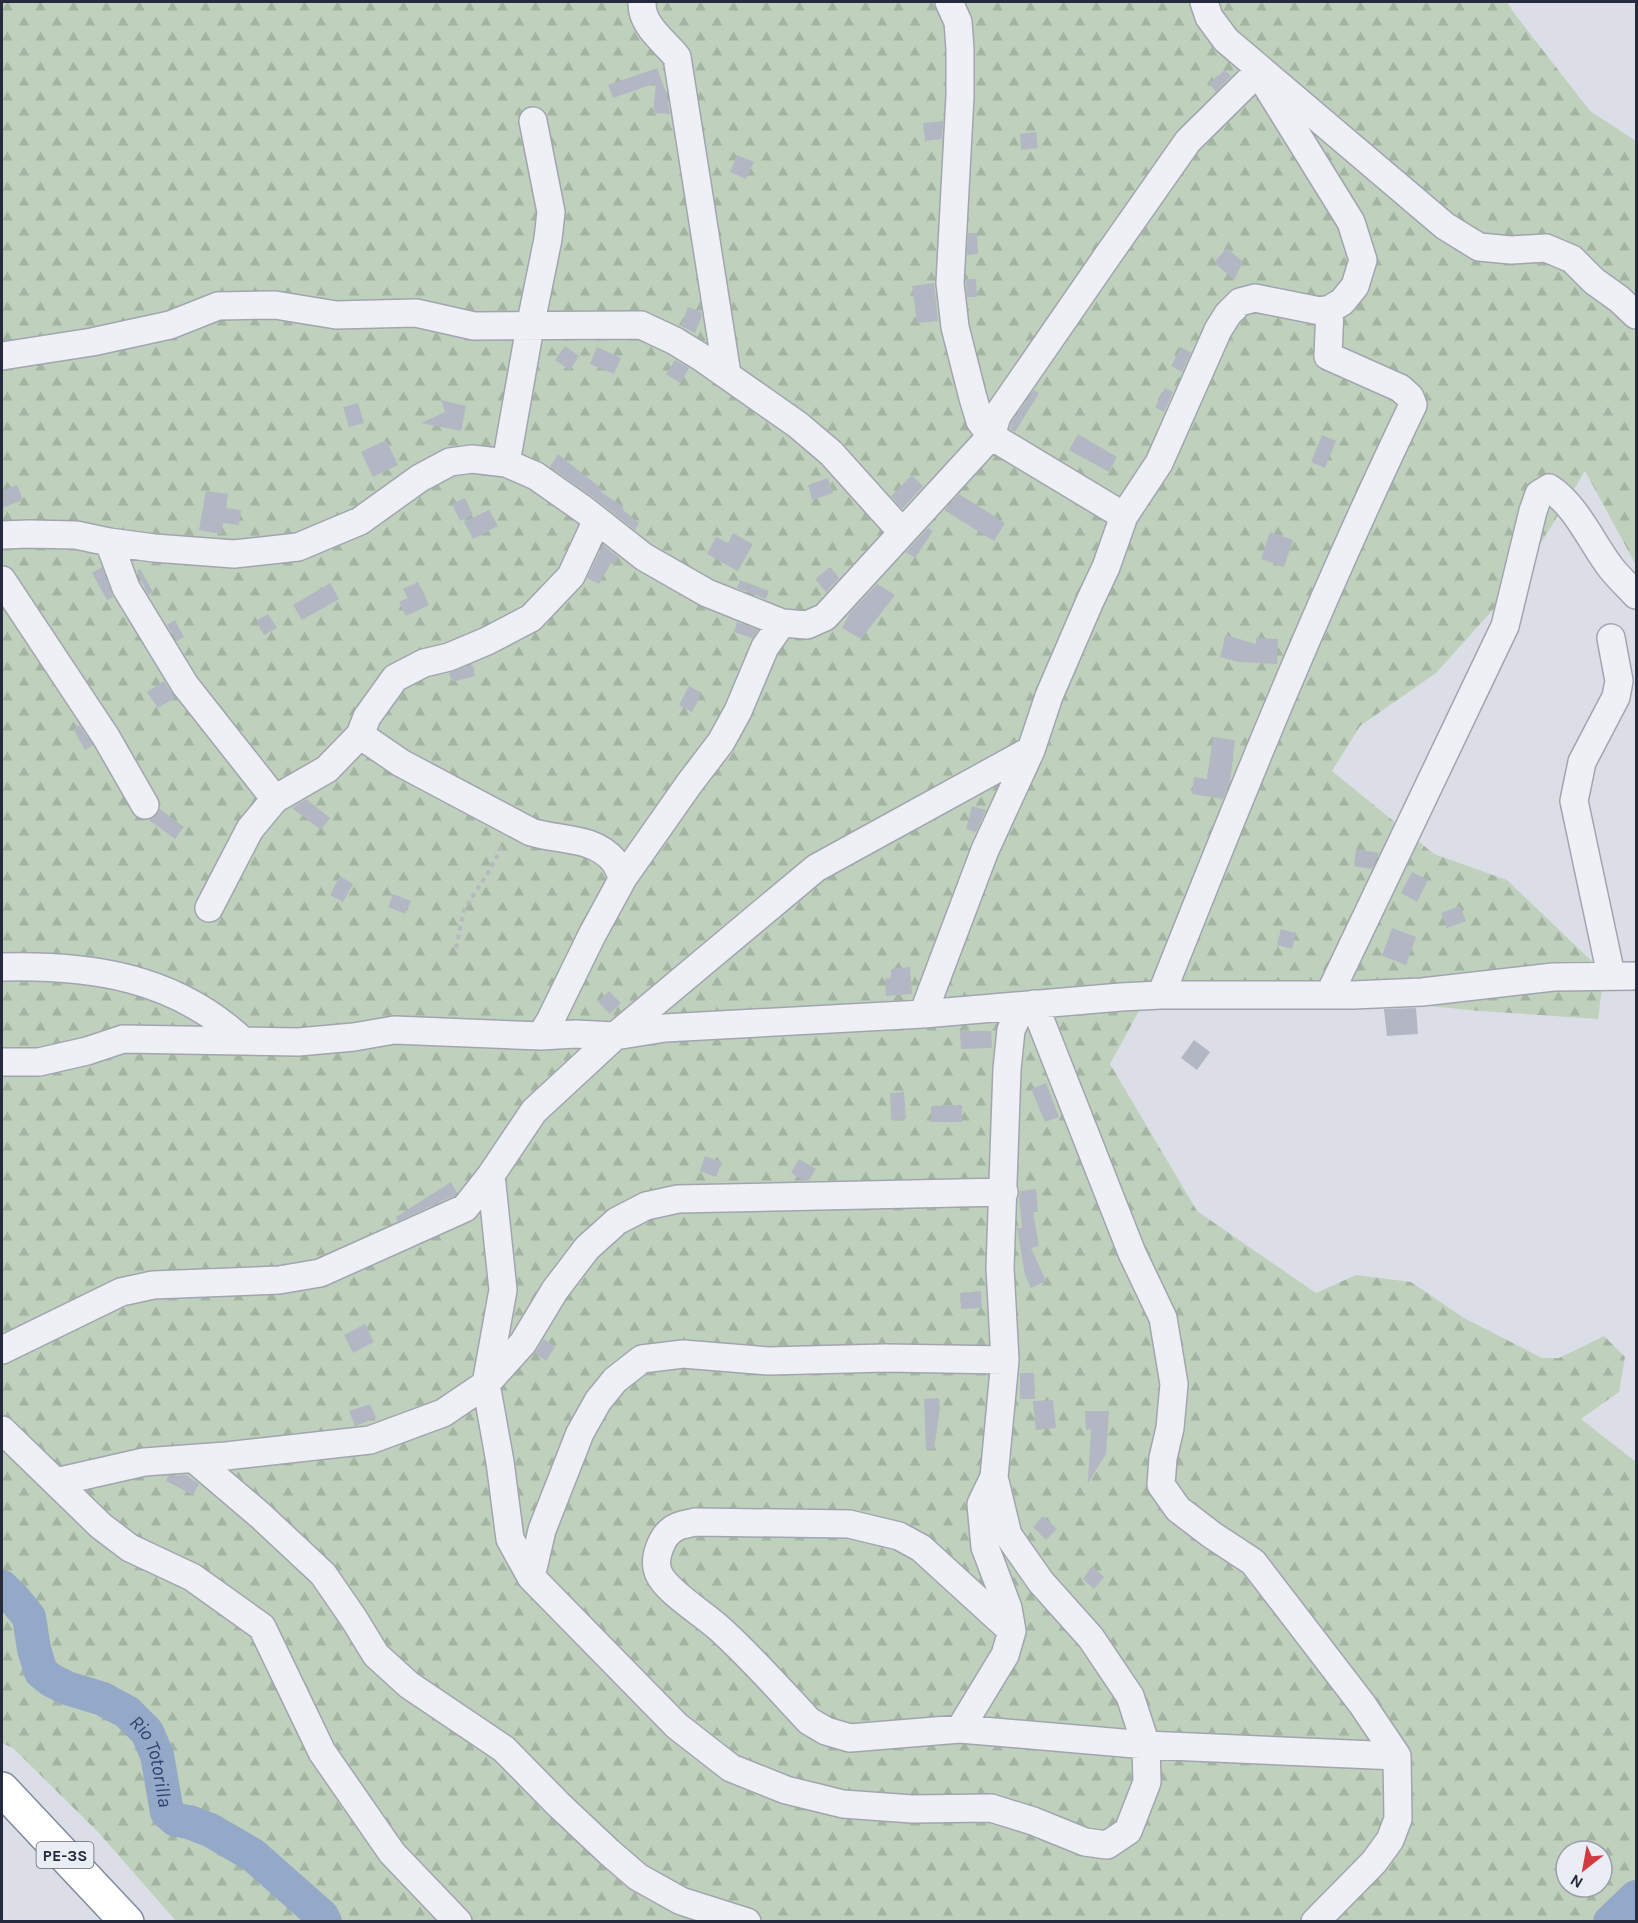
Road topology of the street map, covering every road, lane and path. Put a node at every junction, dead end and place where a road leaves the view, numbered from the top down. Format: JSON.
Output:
{"nodes":[{"id":1,"x":642,"y":2,"type":"edge"},
{"id":2,"x":949,"y":2,"type":"edge"},
{"id":3,"x":1204,"y":2,"type":"edge"},
{"id":4,"x":1260,"y":70,"type":"junction"},
{"id":5,"x":533,"y":121,"type":"dead end"},
{"id":6,"x":1330,"y":309,"type":"junction"},
{"id":7,"x":1636,"y":315,"type":"edge"},
{"id":8,"x":530,"y":327,"type":"junction"},
{"id":9,"x":2,"y":356,"type":"edge"},
{"id":10,"x":727,"y":374,"type":"junction"},
{"id":11,"x":991,"y":436,"type":"junction"},
{"id":12,"x":506,"y":463,"type":"junction"},
{"id":13,"x":1124,"y":516,"type":"junction"},
{"id":14,"x":597,"y":520,"type":"junction"},
{"id":15,"x":902,"y":532,"type":"junction"},
{"id":16,"x":2,"y":535,"type":"edge"},
{"id":17,"x":109,"y":542,"type":"junction"},
{"id":18,"x":2,"y":580,"type":"edge"},
{"id":19,"x":1636,"y":596,"type":"edge"},
{"id":20,"x":782,"y":623,"type":"junction"},
{"id":21,"x":1611,"y":638,"type":"dead end"},
{"id":22,"x":360,"y":735,"type":"junction"},
{"id":23,"x":1031,"y":750,"type":"junction"},
{"id":24,"x":275,"y":799,"type":"junction"},
{"id":25,"x":145,"y":805,"type":"dead end"},
{"id":26,"x":514,"y":824,"type":"junction"},
{"id":27,"x":622,"y":878,"type":"junction"},
{"id":28,"x":209,"y":908,"type":"dead end"},
{"id":29,"x":456,"y":948,"type":"dead end"},
{"id":30,"x":2,"y":967,"type":"edge"},
{"id":31,"x":1624,"y":975,"type":"edge"},
{"id":32,"x":1161,"y":995,"type":"junction"},
{"id":33,"x":1329,"y":995,"type":"junction"},
{"id":34,"x":1034,"y":1004,"type":"junction"},
{"id":35,"x":923,"y":1014,"type":"junction"},
{"id":36,"x":541,"y":1036,"type":"junction"},
{"id":37,"x":615,"y":1036,"type":"junction"},
{"id":38,"x":243,"y":1041,"type":"junction"},
{"id":39,"x":2,"y":1062,"type":"edge"},
{"id":40,"x":491,"y":1175,"type":"junction"},
{"id":41,"x":1004,"y":1192,"type":"junction"},
{"id":42,"x":2,"y":1350,"type":"edge"},
{"id":43,"x":1005,"y":1360,"type":"junction"},
{"id":44,"x":486,"y":1384,"type":"junction"},
{"id":45,"x":2,"y":1430,"type":"edge"},
{"id":46,"x":194,"y":1459,"type":"junction"},
{"id":47,"x":994,"y":1477,"type":"junction"},
{"id":48,"x":56,"y":1482,"type":"junction"},
{"id":49,"x":531,"y":1576,"type":"junction"},
{"id":50,"x":1012,"y":1631,"type":"junction"},
{"id":51,"x":960,"y":1729,"type":"junction"},
{"id":52,"x":1146,"y":1746,"type":"junction"},
{"id":53,"x":1396,"y":1756,"type":"junction"},
{"id":54,"x":2,"y":1789,"type":"edge"},
{"id":55,"x":127,"y":1922,"type":"edge"},
{"id":56,"x":458,"y":1922,"type":"edge"},
{"id":57,"x":747,"y":1922,"type":"edge"},
{"id":58,"x":1315,"y":1922,"type":"edge"}],
"edges":[{"from":1,"to":10,"type":"street"},
{"from":2,"to":11,"type":"street"},
{"from":3,"to":4,"type":"street"},
{"from":4,"to":6,"type":"street"},
{"from":4,"to":7,"type":"street"},
{"from":4,"to":11,"type":"street"},
{"from":5,"to":8,"type":"street"},
{"from":6,"to":13,"type":"street"},
{"from":6,"to":32,"type":"street"},
{"from":8,"to":9,"type":"street"},
{"from":8,"to":10,"type":"street"},
{"from":8,"to":12,"type":"street"},
{"from":10,"to":15,"type":"street"},
{"from":11,"to":13,"type":"street"},
{"from":11,"to":15,"type":"street"},
{"from":12,"to":14,"type":"street"},
{"from":12,"to":17,"type":"street"},
{"from":13,"to":23,"type":"street"},
{"from":14,"to":20,"type":"street"},
{"from":14,"to":22,"type":"street"},
{"from":15,"to":20,"type":"street"},
{"from":16,"to":17,"type":"street"},
{"from":17,"to":24,"type":"street"},
{"from":18,"to":25,"type":"street"},
{"from":19,"to":33,"type":"street"},
{"from":20,"to":27,"type":"street"},
{"from":21,"to":31,"type":"street"},
{"from":22,"to":24,"type":"street"},
{"from":22,"to":26,"type":"street"},
{"from":23,"to":35,"type":"street"},
{"from":23,"to":37,"type":"street"},
{"from":24,"to":28,"type":"street"},
{"from":26,"to":27,"type":"street"},
{"from":26,"to":29,"type":"path"},
{"from":27,"to":36,"type":"street"},
{"from":30,"to":38,"type":"street"},
{"from":31,"to":33,"type":"street"},
{"from":32,"to":33,"type":"street"},
{"from":32,"to":34,"type":"street"},
{"from":34,"to":35,"type":"street"},
{"from":34,"to":41,"type":"street"},
{"from":34,"to":53,"type":"street"},
{"from":35,"to":37,"type":"street"},
{"from":36,"to":37,"type":"street"},
{"from":36,"to":38,"type":"street"},
{"from":37,"to":40,"type":"street"},
{"from":38,"to":39,"type":"street"},
{"from":40,"to":42,"type":"street"},
{"from":40,"to":44,"type":"street"},
{"from":41,"to":43,"type":"street"},
{"from":41,"to":44,"type":"street"},
{"from":43,"to":47,"type":"street"},
{"from":43,"to":49,"type":"street"},
{"from":44,"to":46,"type":"street"},
{"from":44,"to":49,"type":"street"},
{"from":45,"to":48,"type":"street"},
{"from":46,"to":48,"type":"street"},
{"from":46,"to":57,"type":"street"},
{"from":47,"to":50,"type":"street"},
{"from":47,"to":52,"type":"street"},
{"from":48,"to":56,"type":"street"},
{"from":49,"to":52,"type":"street"},
{"from":50,"to":51,"type":"street"},
{"from":50,"to":51,"type":"street"},
{"from":51,"to":52,"type":"street"},
{"from":52,"to":53,"type":"street"},
{"from":53,"to":58,"type":"street"},
{"from":54,"to":55,"type":"highway","number":"PE-3S"}]}
